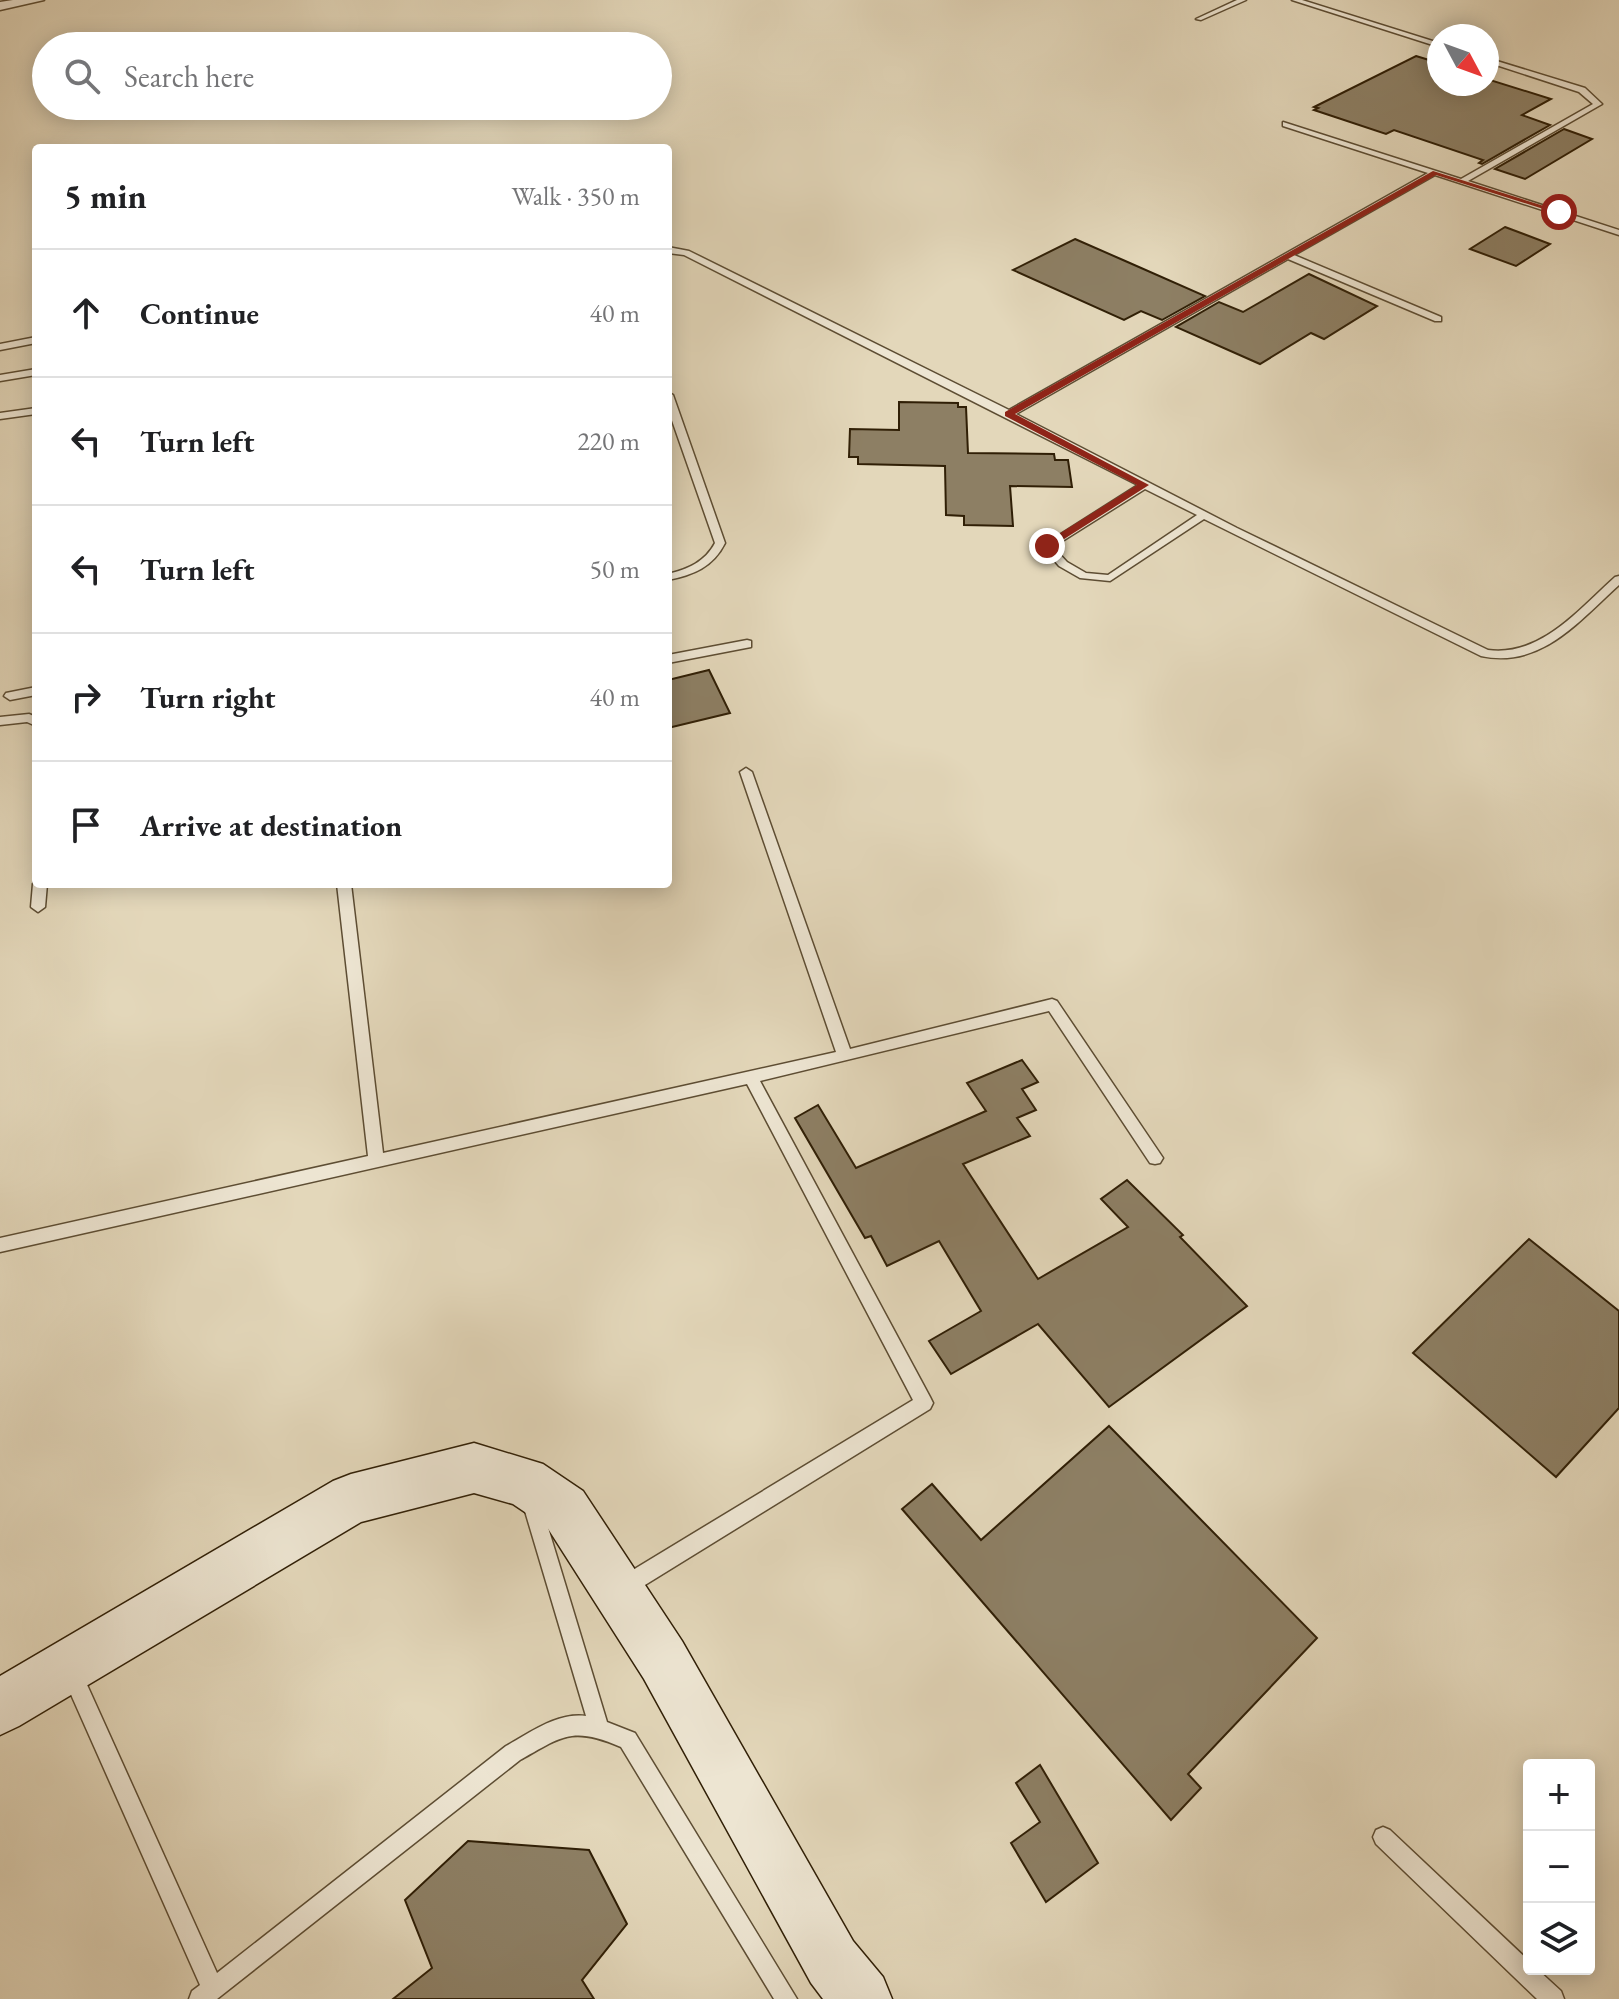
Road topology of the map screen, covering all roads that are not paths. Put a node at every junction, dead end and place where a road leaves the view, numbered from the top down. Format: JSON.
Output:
{"nodes":[{"id":1,"x":37,"y":0,"type":"edge"},
{"id":2,"x":1243,"y":0,"type":"edge"},
{"id":3,"x":1295,"y":0,"type":"edge"},
{"id":4,"x":0,"y":6,"type":"edge"},
{"id":5,"x":1199,"y":19,"type":"dead end"},
{"id":6,"x":1427,"y":41,"type":"edge"},
{"id":7,"x":1499,"y":64,"type":"edge"},
{"id":8,"x":1286,"y":124,"type":"dead end"},
{"id":9,"x":1435,"y":172,"type":"junction"},
{"id":10,"x":1462,"y":181,"type":"junction"},
{"id":11,"x":1619,"y":233,"type":"edge"},
{"id":12,"x":672,"y":251,"type":"edge"},
{"id":13,"x":1286,"y":255,"type":"junction"},
{"id":14,"x":1438,"y":319,"type":"dead end"},
{"id":15,"x":32,"y":341,"type":"edge"},
{"id":16,"x":0,"y":347,"type":"edge"},
{"id":17,"x":32,"y":373,"type":"edge"},
{"id":18,"x":0,"y":378,"type":"edge"},
{"id":19,"x":672,"y":406,"type":"edge"},
{"id":20,"x":32,"y":412,"type":"edge"},
{"id":21,"x":1009,"y":414,"type":"junction"},
{"id":22,"x":0,"y":416,"type":"edge"},
{"id":23,"x":1144,"y":485,"type":"junction"},
{"id":24,"x":1204,"y":515,"type":"junction"},
{"id":25,"x":672,"y":576,"type":"edge"},
{"id":26,"x":1619,"y":579,"type":"edge"},
{"id":27,"x":747,"y":644,"type":"dead end"},
{"id":28,"x":672,"y":658,"type":"edge"},
{"id":29,"x":32,"y":692,"type":"edge"},
{"id":30,"x":10,"y":696,"type":"dead end"},
{"id":31,"x":32,"y":720,"type":"edge"},
{"id":32,"x":0,"y":721,"type":"edge"},
{"id":33,"x":746,"y":772,"type":"dead end"},
{"id":34,"x":40,"y":888,"type":"edge"},
{"id":35,"x":344,"y":888,"type":"edge"},
{"id":36,"x":38,"y":907,"type":"dead end"},
{"id":37,"x":845,"y":1056,"type":"junction"},
{"id":38,"x":751,"y":1077,"type":"junction"},
{"id":39,"x":1155,"y":1158,"type":"dead end"},
{"id":40,"x":376,"y":1161,"type":"junction"},
{"id":41,"x":0,"y":1245,"type":"edge"},
{"id":42,"x":525,"y":1482,"type":"junction"},
{"id":43,"x":618,"y":1590,"type":"junction"},
{"id":44,"x":69,"y":1666,"type":"junction"},
{"id":45,"x":0,"y":1707,"type":"edge"},
{"id":46,"x":599,"y":1727,"type":"junction"},
{"id":47,"x":1383,"y":1837,"type":"dead end"},
{"id":48,"x":207,"y":1994,"type":"edge"},
{"id":49,"x":786,"y":1999,"type":"edge"},
{"id":50,"x":861,"y":1999,"type":"edge"},
{"id":51,"x":1553,"y":1999,"type":"edge"}],
"edges":[{"from":1,"to":4,"type":"street"},
{"from":2,"to":5,"type":"lane"},
{"from":3,"to":6,"type":"lane"},
{"from":7,"to":10,"type":"lane"},
{"from":8,"to":9,"type":"lane"},
{"from":9,"to":10,"type":"lane"},
{"from":9,"to":13,"type":"lane"},
{"from":10,"to":11,"type":"lane"},
{"from":12,"to":21,"type":"lane"},
{"from":13,"to":14,"type":"lane"},
{"from":13,"to":21,"type":"lane"},
{"from":15,"to":16,"type":"lane"},
{"from":17,"to":18,"type":"lane"},
{"from":19,"to":25,"type":"lane"},
{"from":20,"to":22,"type":"lane"},
{"from":21,"to":23,"type":"lane"},
{"from":23,"to":24,"type":"lane"},
{"from":23,"to":24,"type":"lane"},
{"from":24,"to":26,"type":"lane"},
{"from":27,"to":28,"type":"lane"},
{"from":29,"to":30,"type":"lane"},
{"from":31,"to":32,"type":"lane"},
{"from":33,"to":37,"type":"lane"},
{"from":34,"to":36,"type":"lane"},
{"from":35,"to":40,"type":"lane"},
{"from":37,"to":38,"type":"lane"},
{"from":37,"to":39,"type":"lane"},
{"from":38,"to":40,"type":"lane"},
{"from":38,"to":43,"type":"lane"},
{"from":40,"to":41,"type":"lane"},
{"from":42,"to":43,"type":"street"},
{"from":42,"to":44,"type":"street"},
{"from":42,"to":46,"type":"lane"},
{"from":43,"to":50,"type":"street"},
{"from":44,"to":45,"type":"street"},
{"from":44,"to":48,"type":"lane"},
{"from":46,"to":48,"type":"lane"},
{"from":46,"to":49,"type":"lane"},
{"from":47,"to":51,"type":"lane"}]}
